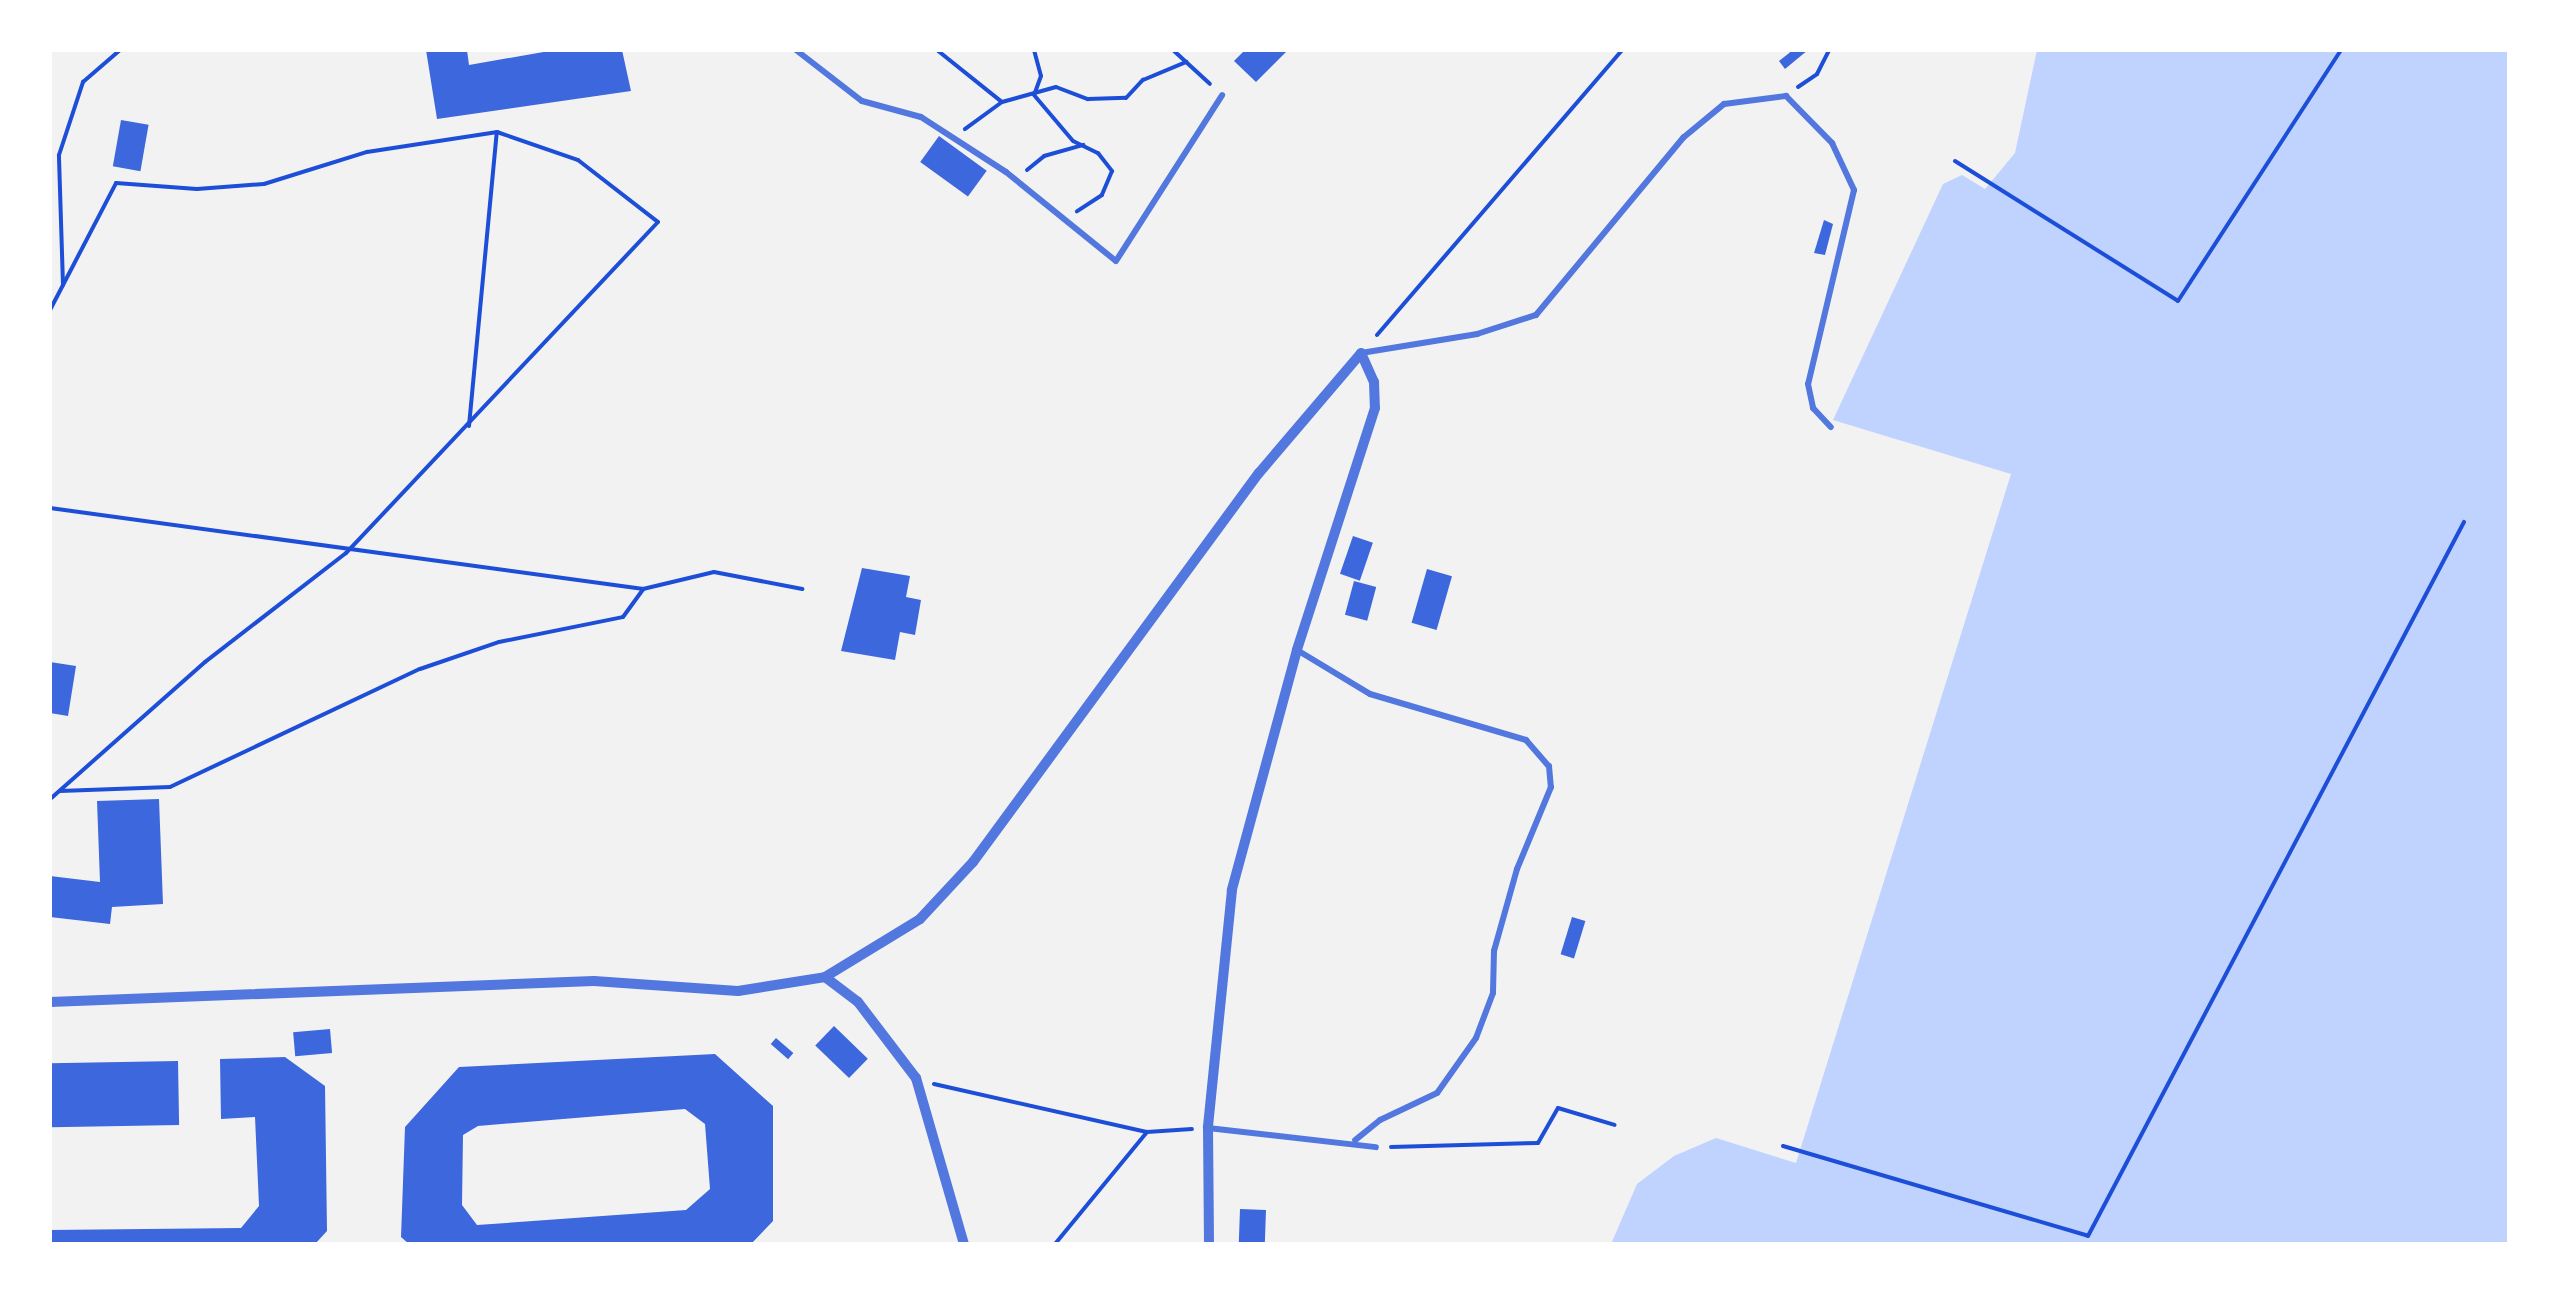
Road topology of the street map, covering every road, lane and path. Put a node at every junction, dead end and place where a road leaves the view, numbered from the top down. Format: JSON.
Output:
{"nodes":[{"id":1,"x":120,"y":50,"type":"edge"},
{"id":2,"x":796,"y":50,"type":"edge"},
{"id":3,"x":936,"y":50,"type":"edge"},
{"id":4,"x":1034,"y":50,"type":"edge"},
{"id":5,"x":1173,"y":50,"type":"edge"},
{"id":6,"x":1622,"y":50,"type":"edge"},
{"id":7,"x":1829,"y":50,"type":"edge"},
{"id":8,"x":2341,"y":50,"type":"edge"},
{"id":9,"x":1186,"y":62,"type":"junction"},
{"id":10,"x":1034,"y":94,"type":"junction"},
{"id":11,"x":1222,"y":96,"type":"joint"},
{"id":12,"x":1786,"y":96,"type":"junction"},
{"id":13,"x":1002,"y":102,"type":"junction"},
{"id":14,"x":497,"y":132,"type":"junction"},
{"id":15,"x":954,"y":138,"type":"junction"},
{"id":16,"x":1083,"y":146,"type":"junction"},
{"id":17,"x":1955,"y":161,"type":"dead end"},
{"id":18,"x":1016,"y":180,"type":"junction"},
{"id":19,"x":1058,"y":214,"type":"junction"},
{"id":20,"x":63,"y":285,"type":"junction"},
{"id":21,"x":50,"y":310,"type":"edge"},
{"id":22,"x":1361,"y":353,"type":"junction"},
{"id":23,"x":469,"y":427,"type":"junction"},
{"id":24,"x":1831,"y":427,"type":"dead end"},
{"id":25,"x":50,"y":508,"type":"edge"},
{"id":26,"x":2464,"y":522,"type":"dead end"},
{"id":27,"x":346,"y":553,"type":"junction"},
{"id":28,"x":643,"y":589,"type":"junction"},
{"id":29,"x":802,"y":589,"type":"dead end"},
{"id":30,"x":1297,"y":650,"type":"junction"},
{"id":31,"x":60,"y":791,"type":"junction"},
{"id":32,"x":50,"y":799,"type":"edge"},
{"id":33,"x":825,"y":977,"type":"junction"},
{"id":34,"x":50,"y":1002,"type":"edge"},
{"id":35,"x":916,"y":1078,"type":"junction"},
{"id":36,"x":1615,"y":1125,"type":"dead end"},
{"id":37,"x":1208,"y":1128,"type":"junction"},
{"id":38,"x":1147,"y":1132,"type":"junction"},
{"id":39,"x":1355,"y":1140,"type":"junction"},
{"id":40,"x":1784,"y":1146,"type":"dead end"},
{"id":41,"x":1376,"y":1147,"type":"joint"},
{"id":42,"x":964,"y":1244,"type":"edge"},
{"id":43,"x":1055,"y":1244,"type":"edge"},
{"id":44,"x":1209,"y":1244,"type":"edge"}],
"edges":[{"from":1,"to":20,"type":"path"},
{"from":2,"to":15,"type":"lane"},
{"from":3,"to":13,"type":"path"},
{"from":4,"to":10,"type":"path"},
{"from":5,"to":9,"type":"path"},
{"from":6,"to":22,"type":"path"},
{"from":7,"to":12,"type":"path"},
{"from":8,"to":17,"type":"path"},
{"from":9,"to":10,"type":"path"},
{"from":9,"to":11,"type":"path"},
{"from":10,"to":13,"type":"path"},
{"from":10,"to":16,"type":"path"},
{"from":11,"to":19,"type":"lane"},
{"from":12,"to":22,"type":"lane"},
{"from":12,"to":24,"type":"lane"},
{"from":13,"to":15,"type":"path"},
{"from":14,"to":20,"type":"path"},
{"from":14,"to":23,"type":"path"},
{"from":14,"to":23,"type":"path"},
{"from":15,"to":18,"type":"lane"},
{"from":16,"to":18,"type":"path"},
{"from":16,"to":19,"type":"path"},
{"from":18,"to":19,"type":"lane"},
{"from":20,"to":21,"type":"path"},
{"from":22,"to":30,"type":"street"},
{"from":22,"to":33,"type":"street"},
{"from":23,"to":27,"type":"path"},
{"from":25,"to":27,"type":"path"},
{"from":26,"to":40,"type":"path"},
{"from":27,"to":28,"type":"path"},
{"from":27,"to":31,"type":"path"},
{"from":28,"to":29,"type":"path"},
{"from":28,"to":31,"type":"path"},
{"from":30,"to":37,"type":"street"},
{"from":30,"to":39,"type":"lane"},
{"from":31,"to":32,"type":"path"},
{"from":33,"to":34,"type":"street"},
{"from":33,"to":35,"type":"street"},
{"from":35,"to":38,"type":"path"},
{"from":35,"to":42,"type":"street"},
{"from":36,"to":41,"type":"path"},
{"from":37,"to":38,"type":"path"},
{"from":37,"to":39,"type":"lane"},
{"from":37,"to":44,"type":"street"},
{"from":38,"to":43,"type":"path"},
{"from":39,"to":41,"type":"lane"}]}
